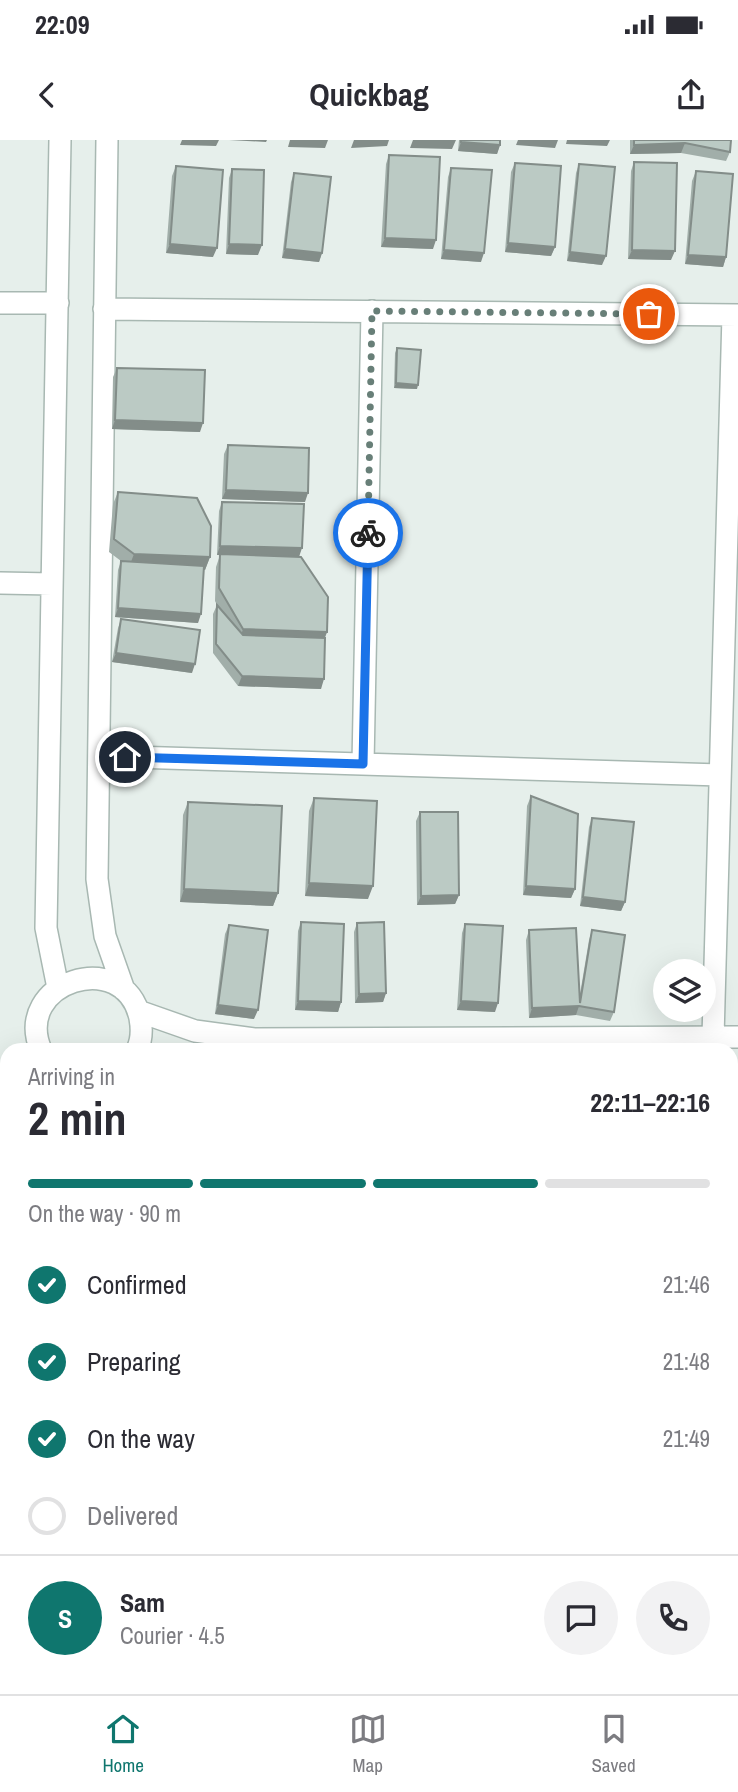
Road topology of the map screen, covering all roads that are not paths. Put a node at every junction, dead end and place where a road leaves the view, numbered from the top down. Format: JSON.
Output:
{"nodes":[{"id":1,"x":61,"y":140,"type":"edge"},
{"id":2,"x":107,"y":140,"type":"edge"},
{"id":3,"x":0,"y":303,"type":"edge"},
{"id":4,"x":58,"y":303,"type":"junction"},
{"id":5,"x":104,"y":309,"type":"junction"},
{"id":6,"x":372,"y":311,"type":"junction"},
{"id":7,"x":735,"y":315,"type":"edge"},
{"id":8,"x":0,"y":583,"type":"edge"},
{"id":9,"x":52,"y":584,"type":"junction"},
{"id":10,"x":99,"y":756,"type":"junction"},
{"id":11,"x":363,"y":764,"type":"junction"},
{"id":12,"x":720,"y":775,"type":"junction"},
{"id":13,"x":58,"y":988,"type":"junction"},
{"id":14,"x":124,"y":990,"type":"junction"},
{"id":15,"x":138,"y":1011,"type":"junction"},
{"id":16,"x":713,"y":1037,"type":"junction"},
{"id":17,"x":738,"y":1037,"type":"edge"},
{"id":18,"x":39,"y":1043,"type":"edge"},
{"id":19,"x":139,"y":1043,"type":"edge"}],
"edges":[{"from":1,"to":4,"type":"street"},
{"from":2,"to":5,"type":"street"},
{"from":3,"to":4,"type":"street"},
{"from":4,"to":9,"type":"street"},
{"from":5,"to":6,"type":"street"},
{"from":5,"to":10,"type":"street"},
{"from":6,"to":7,"type":"street"},
{"from":6,"to":11,"type":"street"},
{"from":7,"to":12,"type":"street"},
{"from":8,"to":9,"type":"street"},
{"from":9,"to":13,"type":"street"},
{"from":10,"to":11,"type":"street"},
{"from":10,"to":14,"type":"street"},
{"from":11,"to":12,"type":"street"},
{"from":12,"to":16,"type":"street"},
{"from":13,"to":14,"type":"street"},
{"from":13,"to":18,"type":"street"},
{"from":14,"to":15,"type":"street"},
{"from":15,"to":16,"type":"street"},
{"from":15,"to":19,"type":"street"},
{"from":16,"to":17,"type":"street"}]}
